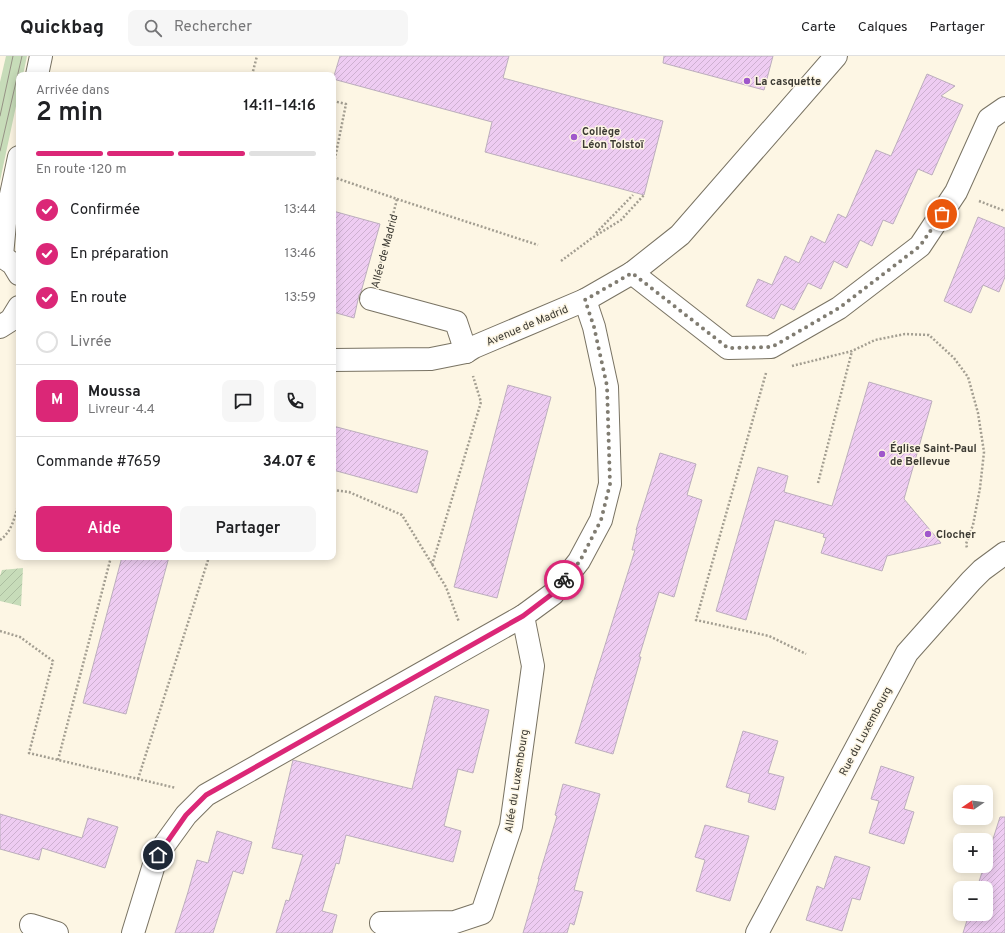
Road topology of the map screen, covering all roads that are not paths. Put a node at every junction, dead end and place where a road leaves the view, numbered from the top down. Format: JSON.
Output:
{"nodes":[{"id":1,"x":41,"y":56,"type":"edge"},
{"id":2,"x":836,"y":56,"type":"edge"},
{"id":3,"x":38,"y":72,"type":"edge"},
{"id":4,"x":1005,"y":108,"type":"edge"},
{"id":5,"x":16,"y":170,"type":"edge"},
{"id":6,"x":1,"y":256,"type":"edge"},
{"id":7,"x":16,"y":269,"type":"edge"},
{"id":8,"x":632,"y":273,"type":"junction"},
{"id":9,"x":371,"y":299,"type":"road end"},
{"id":10,"x":585,"y":300,"type":"junction"},
{"id":11,"x":16,"y":312,"type":"edge"},
{"id":12,"x":0,"y":327,"type":"edge"},
{"id":13,"x":466,"y":352,"type":"junction"},
{"id":14,"x":336,"y":360,"type":"edge"},
{"id":15,"x":1005,"y":553,"type":"edge"},
{"id":16,"x":523,"y":616,"type":"junction"},
{"id":17,"x":381,"y":923,"type":"dead end"},
{"id":18,"x":30,"y":925,"type":"dead end"},
{"id":19,"x":57,"y":933,"type":"edge"},
{"id":20,"x":133,"y":933,"type":"edge"},
{"id":21,"x":757,"y":933,"type":"edge"}],
"edges":[{"from":1,"to":3,"type":"street"},
{"from":2,"to":8,"type":"street","name":"Avenue de Madrid"},
{"from":4,"to":8,"type":"street"},
{"from":5,"to":6,"type":"street"},
{"from":6,"to":7,"type":"street"},
{"from":8,"to":10,"type":"street","name":"Avenue de Madrid"},
{"from":9,"to":13,"type":"street","name":"Allée de Madrid"},
{"from":10,"to":13,"type":"street","name":"Avenue de Madrid"},
{"from":10,"to":16,"type":"street"},
{"from":11,"to":12,"type":"street"},
{"from":13,"to":14,"type":"street","name":"Avenue de Madrid"},
{"from":15,"to":21,"type":"street","name":"Rue du Luxembourg"},
{"from":16,"to":17,"type":"street","name":"Allée du Luxembourg"},
{"from":16,"to":20,"type":"street"},
{"from":18,"to":19,"type":"street"}]}
